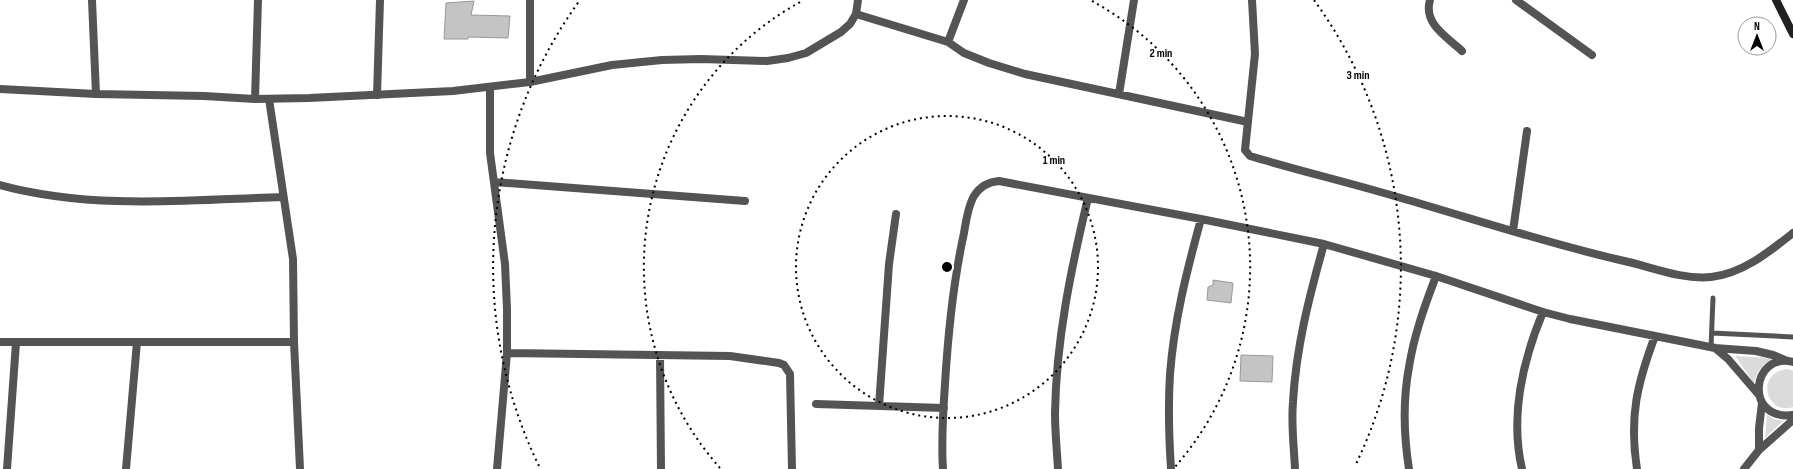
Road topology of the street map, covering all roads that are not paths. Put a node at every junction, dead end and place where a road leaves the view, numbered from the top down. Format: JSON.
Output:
{"nodes":[{"id":1,"x":92,"y":0,"type":"edge"},
{"id":2,"x":258,"y":0,"type":"edge"},
{"id":3,"x":380,"y":0,"type":"edge"},
{"id":4,"x":530,"y":0,"type":"edge"},
{"id":5,"x":858,"y":0,"type":"edge"},
{"id":6,"x":964,"y":0,"type":"edge"},
{"id":7,"x":1134,"y":0,"type":"edge"},
{"id":8,"x":1252,"y":0,"type":"edge"},
{"id":9,"x":1430,"y":0,"type":"edge"},
{"id":10,"x":1516,"y":0,"type":"edge"},
{"id":11,"x":1776,"y":0,"type":"edge"},
{"id":12,"x":856,"y":14,"type":"junction"},
{"id":13,"x":1793,"y":34,"type":"edge"},
{"id":14,"x":948,"y":42,"type":"junction"},
{"id":15,"x":1462,"y":51,"type":"dead end"},
{"id":16,"x":1592,"y":55,"type":"dead end"},
{"id":17,"x":530,"y":82,"type":"junction"},
{"id":18,"x":490,"y":87,"type":"junction"},
{"id":19,"x":0,"y":89,"type":"edge"},
{"id":20,"x":96,"y":94,"type":"junction"},
{"id":21,"x":1118,"y":94,"type":"junction"},
{"id":22,"x":377,"y":95,"type":"junction"},
{"id":23,"x":255,"y":99,"type":"junction"},
{"id":24,"x":269,"y":99,"type":"junction"},
{"id":25,"x":1248,"y":122,"type":"junction"},
{"id":26,"x":1527,"y":131,"type":"dead end"},
{"id":27,"x":494,"y":182,"type":"junction"},
{"id":28,"x":0,"y":185,"type":"edge"},
{"id":29,"x":283,"y":197,"type":"junction"},
{"id":30,"x":1088,"y":198,"type":"junction"},
{"id":31,"x":745,"y":201,"type":"dead end"},
{"id":32,"x":896,"y":214,"type":"dead end"},
{"id":33,"x":1201,"y":219,"type":"junction"},
{"id":34,"x":1513,"y":231,"type":"junction"},
{"id":35,"x":1793,"y":233,"type":"edge"},
{"id":36,"x":1324,"y":244,"type":"junction"},
{"id":37,"x":1436,"y":276,"type":"junction"},
{"id":38,"x":1714,"y":298,"type":"dead end"},
{"id":39,"x":1542,"y":312,"type":"junction"},
{"id":40,"x":1712,"y":334,"type":"junction"},
{"id":41,"x":1655,"y":336,"type":"junction"},
{"id":42,"x":1793,"y":338,"type":"edge"},
{"id":43,"x":0,"y":342,"type":"edge"},
{"id":44,"x":138,"y":342,"type":"junction"},
{"id":45,"x":294,"y":342,"type":"junction"},
{"id":46,"x":16,"y":343,"type":"junction"},
{"id":47,"x":1713,"y":347,"type":"junction"},
{"id":48,"x":507,"y":353,"type":"junction"},
{"id":49,"x":660,"y":355,"type":"junction"},
{"id":50,"x":1791,"y":361,"type":"edge"},
{"id":51,"x":1761,"y":399,"type":"junction"},
{"id":52,"x":816,"y":404,"type":"dead end"},
{"id":53,"x":879,"y":406,"type":"junction"},
{"id":54,"x":944,"y":408,"type":"junction"},
{"id":55,"x":1793,"y":415,"type":"edge"},
{"id":56,"x":1793,"y":420,"type":"edge"},
{"id":57,"x":1759,"y":450,"type":"junction"},
{"id":58,"x":7,"y":469,"type":"edge"},
{"id":59,"x":126,"y":469,"type":"edge"},
{"id":60,"x":300,"y":469,"type":"edge"},
{"id":61,"x":497,"y":469,"type":"edge"},
{"id":62,"x":660,"y":469,"type":"edge"},
{"id":63,"x":792,"y":469,"type":"edge"},
{"id":64,"x":943,"y":469,"type":"edge"},
{"id":65,"x":1058,"y":469,"type":"edge"},
{"id":66,"x":1170,"y":469,"type":"edge"},
{"id":67,"x":1295,"y":469,"type":"edge"},
{"id":68,"x":1409,"y":469,"type":"edge"},
{"id":69,"x":1522,"y":469,"type":"edge"},
{"id":70,"x":1637,"y":469,"type":"edge"},
{"id":71,"x":1744,"y":469,"type":"edge"}],
"edges":[{"from":1,"to":20,"type":"street"},
{"from":2,"to":23,"type":"street"},
{"from":3,"to":22,"type":"street"},
{"from":4,"to":17,"type":"street"},
{"from":5,"to":12,"type":"street"},
{"from":6,"to":14,"type":"street"},
{"from":7,"to":21,"type":"street"},
{"from":8,"to":25,"type":"street"},
{"from":9,"to":15,"type":"street"},
{"from":10,"to":16,"type":"street"},
{"from":11,"to":13,"type":"main road"},
{"from":12,"to":14,"type":"street"},
{"from":12,"to":17,"type":"street"},
{"from":14,"to":21,"type":"street"},
{"from":17,"to":18,"type":"street"},
{"from":18,"to":22,"type":"street"},
{"from":18,"to":27,"type":"street"},
{"from":19,"to":20,"type":"street"},
{"from":20,"to":23,"type":"street"},
{"from":21,"to":25,"type":"street"},
{"from":22,"to":24,"type":"street"},
{"from":23,"to":24,"type":"street"},
{"from":24,"to":29,"type":"street"},
{"from":25,"to":34,"type":"street"},
{"from":26,"to":34,"type":"street"},
{"from":27,"to":31,"type":"street"},
{"from":27,"to":48,"type":"street"},
{"from":28,"to":29,"type":"street"},
{"from":29,"to":45,"type":"street"},
{"from":30,"to":33,"type":"street"},
{"from":30,"to":54,"type":"street"},
{"from":30,"to":65,"type":"street"},
{"from":32,"to":53,"type":"street"},
{"from":33,"to":36,"type":"street"},
{"from":33,"to":66,"type":"street"},
{"from":34,"to":35,"type":"street"},
{"from":36,"to":37,"type":"street"},
{"from":36,"to":67,"type":"street"},
{"from":37,"to":39,"type":"street"},
{"from":37,"to":68,"type":"street"},
{"from":38,"to":40,"type":"lane"},
{"from":39,"to":41,"type":"street"},
{"from":39,"to":69,"type":"street"},
{"from":40,"to":42,"type":"lane"},
{"from":40,"to":47,"type":"lane"},
{"from":41,"to":47,"type":"street"},
{"from":41,"to":70,"type":"street"},
{"from":43,"to":46,"type":"street"},
{"from":44,"to":45,"type":"street"},
{"from":44,"to":46,"type":"street"},
{"from":44,"to":59,"type":"street"},
{"from":45,"to":60,"type":"street"},
{"from":46,"to":58,"type":"street"},
{"from":47,"to":50,"type":"street"},
{"from":47,"to":51,"type":"street"},
{"from":48,"to":49,"type":"street"},
{"from":48,"to":61,"type":"street"},
{"from":49,"to":62,"type":"street"},
{"from":49,"to":63,"type":"street"},
{"from":50,"to":51,"type":"street"},
{"from":51,"to":55,"type":"street"},
{"from":51,"to":57,"type":"street"},
{"from":52,"to":53,"type":"street"},
{"from":53,"to":54,"type":"street"},
{"from":54,"to":64,"type":"street"},
{"from":56,"to":57,"type":"street"},
{"from":57,"to":71,"type":"street"}]}
